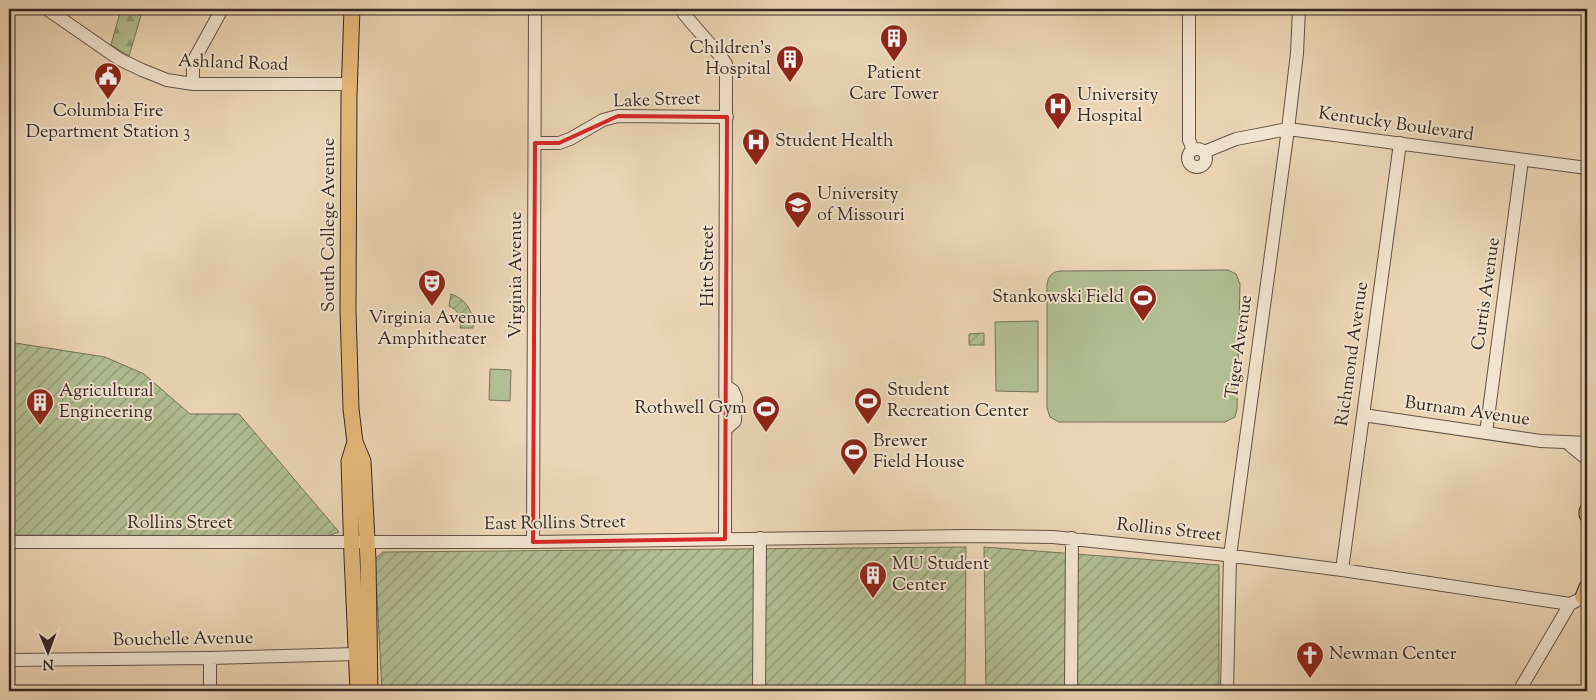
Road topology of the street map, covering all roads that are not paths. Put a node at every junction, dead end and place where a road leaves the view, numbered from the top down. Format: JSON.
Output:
{"nodes":[{"id":1,"x":47,"y":9,"type":"edge"},
{"id":2,"x":222,"y":9,"type":"edge"},
{"id":3,"x":352,"y":9,"type":"edge"},
{"id":4,"x":535,"y":9,"type":"edge"},
{"id":5,"x":683,"y":9,"type":"edge"},
{"id":6,"x":1189,"y":9,"type":"edge"},
{"id":7,"x":1299,"y":9,"type":"edge"},
{"id":8,"x":193,"y":84,"type":"junction"},
{"id":9,"x":349,"y":84,"type":"junction"},
{"id":10,"x":726,"y":117,"type":"junction"},
{"id":11,"x":1288,"y":129,"type":"junction"},
{"id":12,"x":535,"y":143,"type":"junction"},
{"id":13,"x":1400,"y":143,"type":"junction"},
{"id":14,"x":1522,"y":160,"type":"junction"},
{"id":15,"x":1587,"y":168,"type":"edge"},
{"id":16,"x":1363,"y":415,"type":"junction"},
{"id":17,"x":1486,"y":433,"type":"junction"},
{"id":18,"x":355,"y":442,"type":"junction"},
{"id":19,"x":1566,"y":442,"type":"junction"},
{"id":20,"x":1587,"y":443,"type":"edge"},
{"id":21,"x":1587,"y":459,"type":"edge"},
{"id":22,"x":1587,"y":511,"type":"edge"},
{"id":23,"x":1587,"y":515,"type":"edge"},
{"id":24,"x":760,"y":538,"type":"junction"},
{"id":25,"x":1072,"y":538,"type":"junction"},
{"id":26,"x":726,"y":539,"type":"junction"},
{"id":27,"x":9,"y":542,"type":"edge"},
{"id":28,"x":352,"y":542,"type":"junction"},
{"id":29,"x":367,"y":542,"type":"junction"},
{"id":30,"x":533,"y":542,"type":"junction"},
{"id":31,"x":1230,"y":556,"type":"junction"},
{"id":32,"x":1342,"y":570,"type":"junction"},
{"id":33,"x":1583,"y":596,"type":"edge"},
{"id":34,"x":357,"y":654,"type":"junction"},
{"id":35,"x":210,"y":658,"type":"junction"},
{"id":36,"x":9,"y":660,"type":"edge"},
{"id":37,"x":210,"y":691,"type":"edge"},
{"id":38,"x":358,"y":691,"type":"edge"},
{"id":39,"x":370,"y":691,"type":"edge"},
{"id":40,"x":759,"y":691,"type":"edge"},
{"id":41,"x":1070,"y":691,"type":"edge"},
{"id":42,"x":1226,"y":691,"type":"edge"},
{"id":43,"x":1519,"y":691,"type":"edge"}],
"edges":[{"from":1,"to":8,"type":"street","name":"Ashland Road"},
{"from":2,"to":8,"type":"street"},
{"from":3,"to":9,"type":"main road","name":"South College Avenue"},
{"from":4,"to":12,"type":"street","name":"Virginia Avenue"},
{"from":5,"to":10,"type":"street","name":"Hitt Street"},
{"from":6,"to":11,"type":"street","name":"Kentucky Boulevard"},
{"from":7,"to":11,"type":"street","name":"Tiger Avenue"},
{"from":8,"to":9,"type":"street","name":"Ashland Road"},
{"from":9,"to":18,"type":"main road","name":"South College Avenue"},
{"from":10,"to":12,"type":"street","name":"Lake Street"},
{"from":10,"to":26,"type":"street","name":"Hitt Street"},
{"from":11,"to":13,"type":"street","name":"Kentucky Boulevard"},
{"from":11,"to":31,"type":"street","name":"Tiger Avenue"},
{"from":12,"to":30,"type":"street","name":"Virginia Avenue"},
{"from":13,"to":14,"type":"street","name":"Kentucky Boulevard"},
{"from":13,"to":16,"type":"street","name":"Richmond Avenue"},
{"from":14,"to":15,"type":"street","name":"Kentucky Boulevard"},
{"from":14,"to":17,"type":"street","name":"Curtis Avenue"},
{"from":16,"to":17,"type":"street","name":"Burnam Avenue"},
{"from":16,"to":32,"type":"street","name":"Richmond Avenue"},
{"from":17,"to":19,"type":"street","name":"Burnam Avenue"},
{"from":18,"to":28,"type":"main road","name":"South College Avenue"},
{"from":18,"to":29,"type":"main road","name":"South College Avenue"},
{"from":19,"to":20,"type":"street","name":"Burnam Avenue"},
{"from":19,"to":21,"type":"street"},
{"from":22,"to":23,"type":"main road"},
{"from":24,"to":25,"type":"street","name":"Rollins Street"},
{"from":24,"to":26,"type":"street","name":"East Rollins Street"},
{"from":24,"to":40,"type":"street"},
{"from":25,"to":31,"type":"street","name":"Rollins Street"},
{"from":25,"to":41,"type":"street"},
{"from":26,"to":30,"type":"street","name":"East Rollins Street"},
{"from":27,"to":28,"type":"street","name":"Rollins Street"},
{"from":28,"to":29,"type":"street","name":"East Rollins Street"},
{"from":28,"to":34,"type":"main road","name":"South College Avenue"},
{"from":29,"to":30,"type":"street","name":"East Rollins Street"},
{"from":29,"to":39,"type":"main road","name":"South College Avenue"},
{"from":31,"to":32,"type":"street","name":"Rollins Street"},
{"from":31,"to":42,"type":"street","name":"Tiger Avenue"},
{"from":32,"to":33,"type":"street","name":"Rollins Street"},
{"from":33,"to":43,"type":"street"},
{"from":34,"to":35,"type":"street","name":"Bouchelle Avenue"},
{"from":34,"to":38,"type":"main road","name":"South College Avenue"},
{"from":35,"to":36,"type":"street","name":"Bouchelle Avenue"},
{"from":35,"to":37,"type":"street"}]}
